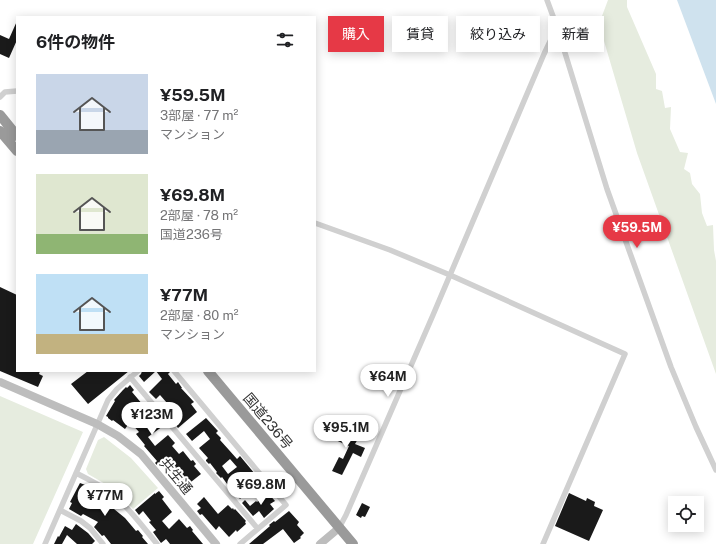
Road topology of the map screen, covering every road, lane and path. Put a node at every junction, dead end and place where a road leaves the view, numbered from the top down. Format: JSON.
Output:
{"nodes":[{"id":1,"x":547,"y":0,"type":"edge"},
{"id":2,"x":553,"y":16,"type":"edge"},
{"id":3,"x":548,"y":46,"type":"edge"},
{"id":4,"x":565,"y":52,"type":"edge"},
{"id":5,"x":16,"y":90,"type":"edge"},
{"id":6,"x":0,"y":97,"type":"edge"},
{"id":7,"x":0,"y":115,"type":"edge"},
{"id":8,"x":0,"y":132,"type":"edge"},
{"id":9,"x":16,"y":135,"type":"edge"},
{"id":10,"x":16,"y":150,"type":"edge"},
{"id":11,"x":316,"y":223,"type":"edge"},
{"id":12,"x":450,"y":275,"type":"junction"},
{"id":13,"x":137,"y":372,"type":"edge"},
{"id":14,"x":175,"y":372,"type":"edge"},
{"id":15,"x":209,"y":372,"type":"edge"},
{"id":16,"x":130,"y":377,"type":"junction"},
{"id":17,"x":0,"y":382,"type":"edge"},
{"id":18,"x":97,"y":424,"type":"junction"},
{"id":19,"x":716,"y":470,"type":"edge"},
{"id":20,"x":76,"y":473,"type":"junction"},
{"id":21,"x":60,"y":510,"type":"junction"},
{"id":22,"x":339,"y":528,"type":"junction"},
{"id":23,"x":258,"y":529,"type":"junction"},
{"id":24,"x":45,"y":544,"type":"edge"},
{"id":25,"x":103,"y":544,"type":"edge"},
{"id":26,"x":157,"y":544,"type":"edge"},
{"id":27,"x":216,"y":544,"type":"edge"},
{"id":28,"x":240,"y":544,"type":"edge"},
{"id":29,"x":320,"y":544,"type":"edge"},
{"id":30,"x":353,"y":544,"type":"edge"},
{"id":31,"x":543,"y":544,"type":"edge"}],
"edges":[{"from":1,"to":2,"type":"street"},
{"from":3,"to":12,"type":"street"},
{"from":4,"to":19,"type":"street"},
{"from":5,"to":6,"type":"street"},
{"from":7,"to":9,"type":"highway"},
{"from":8,"to":10,"type":"highway"},
{"from":11,"to":12,"type":"street"},
{"from":12,"to":22,"type":"street"},
{"from":12,"to":31,"type":"street"},
{"from":13,"to":16,"type":"street"},
{"from":14,"to":23,"type":"street"},
{"from":15,"to":22,"type":"highway","name":"国道236号"},
{"from":16,"to":18,"type":"street"},
{"from":16,"to":23,"type":"street"},
{"from":17,"to":18,"type":"street","name":"共生通"},
{"from":18,"to":20,"type":"street"},
{"from":18,"to":27,"type":"street","name":"共生通"},
{"from":20,"to":21,"type":"street"},
{"from":20,"to":26,"type":"street"},
{"from":21,"to":24,"type":"street"},
{"from":21,"to":25,"type":"street"},
{"from":22,"to":29,"type":"street"},
{"from":22,"to":30,"type":"highway","name":"国道236号"},
{"from":23,"to":28,"type":"street"}]}
